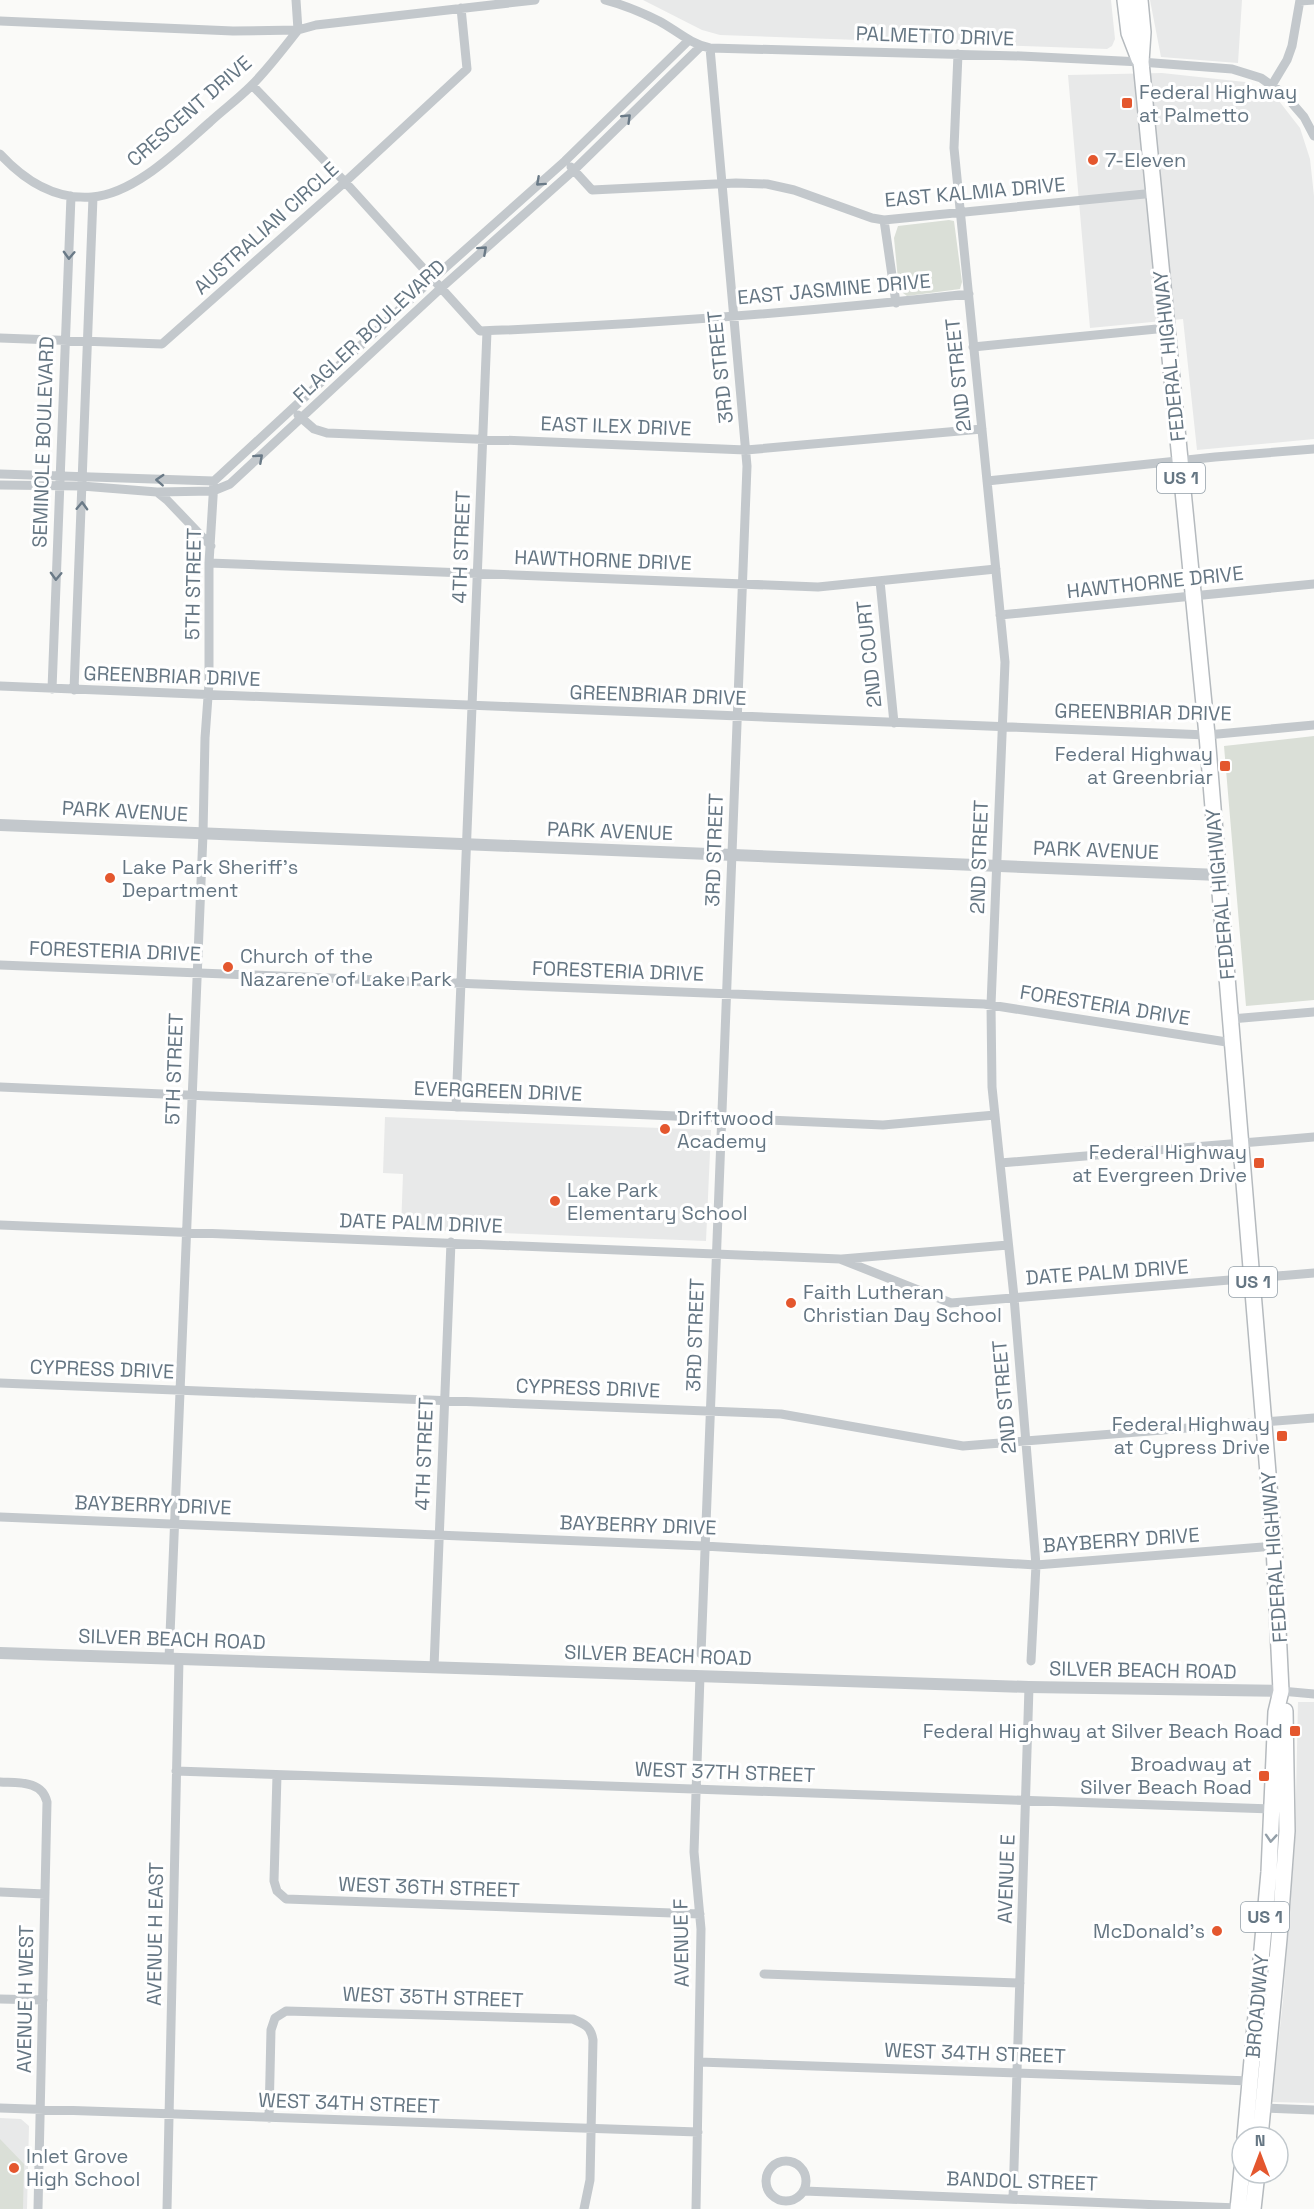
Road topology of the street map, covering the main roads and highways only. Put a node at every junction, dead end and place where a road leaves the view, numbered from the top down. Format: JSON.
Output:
{"nodes":[{"id":1,"x":1125,"y":0,"type":"edge"},
{"id":2,"x":1140,"y":0,"type":"edge"},
{"id":3,"x":1140,"y":62,"type":"junction"},
{"id":4,"x":1281,"y":1694,"type":"junction"},
{"id":5,"x":1269,"y":1872,"type":"junction"},
{"id":6,"x":1277,"y":1960,"type":"junction"},
{"id":7,"x":1251,"y":2081,"type":"junction"},
{"id":8,"x":1263,"y":2108,"type":"junction"},
{"id":9,"x":1246,"y":2125,"type":"edge"},
{"id":10,"x":1261,"y":2125,"type":"edge"},
{"id":11,"x":1242,"y":2185,"type":"edge"},
{"id":12,"x":1252,"y":2185,"type":"edge"},
{"id":13,"x":1243,"y":2209,"type":"edge"}],
"edges":[{"from":1,"to":3,"type":"main road","name":"FEDERAL HIGHWAY","number":"US 1"},
{"from":2,"to":3,"type":"main road","name":"FEDERAL HIGHWAY","number":"US 1"},
{"from":3,"to":4,"type":"main road","name":"FEDERAL HIGHWAY","number":"US 1"},
{"from":4,"to":5,"type":"main road","name":"BROADWAY","number":"US 1","one_way":true},
{"from":4,"to":6,"type":"main road","name":"BROADWAY","number":"US 1"},
{"from":5,"to":6,"type":"main road"},
{"from":5,"to":7,"type":"main road","name":"BROADWAY","number":"US 1"},
{"from":6,"to":8,"type":"main road","name":"BROADWAY","number":"US 1"},
{"from":7,"to":8,"type":"main road"},
{"from":7,"to":9,"type":"main road","name":"BROADWAY","number":"US 1"},
{"from":8,"to":10,"type":"main road","name":"BROADWAY","number":"US 1"},
{"from":11,"to":13,"type":"main road"},
{"from":12,"to":13,"type":"main road"}]}
